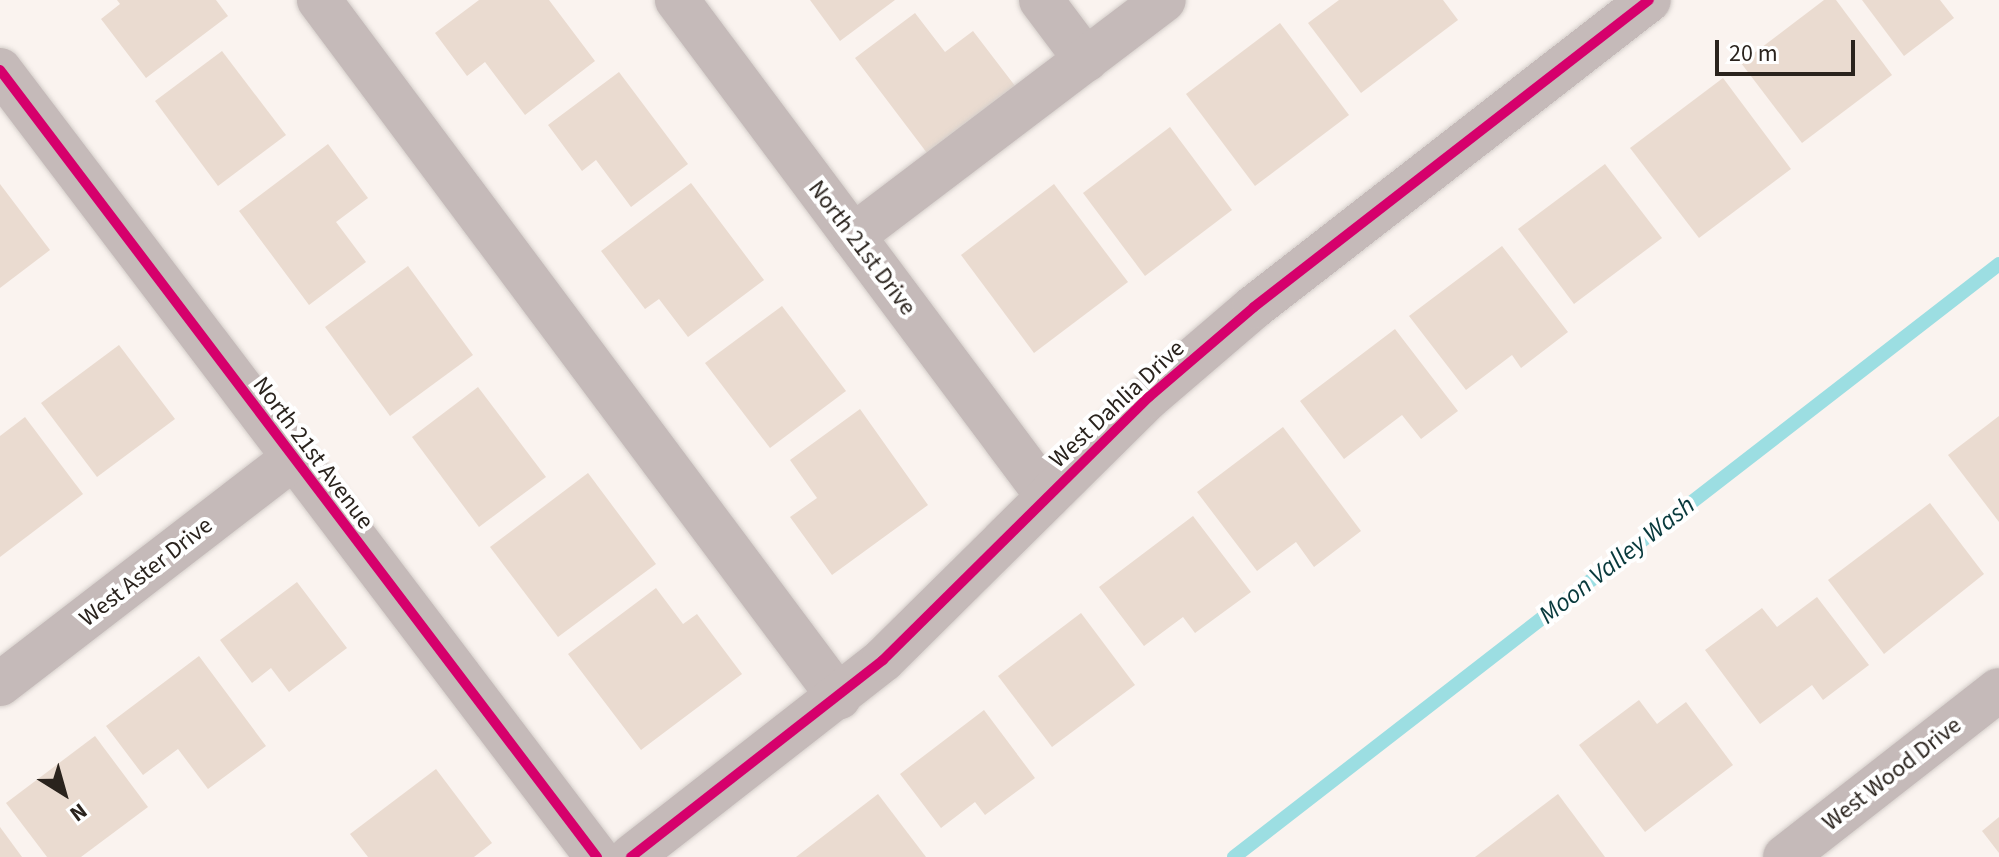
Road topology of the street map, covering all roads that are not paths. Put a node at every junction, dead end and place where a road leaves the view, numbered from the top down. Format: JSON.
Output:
{"nodes":[{"id":1,"x":319,"y":0,"type":"edge"},
{"id":2,"x":677,"y":0,"type":"edge"},
{"id":3,"x":1041,"y":0,"type":"edge"},
{"id":4,"x":1164,"y":0,"type":"edge"},
{"id":5,"x":1649,"y":0,"type":"edge"},
{"id":6,"x":1086,"y":60,"type":"junction"},
{"id":7,"x":0,"y":70,"type":"edge"},
{"id":8,"x":853,"y":236,"type":"junction"},
{"id":9,"x":292,"y":459,"type":"junction"},
{"id":10,"x":1048,"y":497,"type":"junction"},
{"id":11,"x":0,"y":684,"type":"edge"},
{"id":12,"x":1999,"y":690,"type":"edge"},
{"id":13,"x":839,"y":697,"type":"junction"},
{"id":14,"x":597,"y":857,"type":"edge"},
{"id":15,"x":631,"y":857,"type":"edge"},
{"id":16,"x":1785,"y":857,"type":"edge"}],
"edges":[{"from":1,"to":13,"type":"street"},
{"from":2,"to":8,"type":"street","name":"North 21st Drive"},
{"from":3,"to":6,"type":"street"},
{"from":4,"to":6,"type":"street"},
{"from":5,"to":10,"type":"street","name":"West Dahlia Drive"},
{"from":6,"to":8,"type":"street"},
{"from":7,"to":9,"type":"street","name":"North 21st Avenue"},
{"from":8,"to":10,"type":"street","name":"North 21st Drive"},
{"from":9,"to":11,"type":"street","name":"West Aster Drive"},
{"from":9,"to":14,"type":"street","name":"North 21st Avenue"},
{"from":10,"to":13,"type":"street","name":"West Dahlia Drive"},
{"from":12,"to":16,"type":"street","name":"West Wood Drive"},
{"from":13,"to":15,"type":"street","name":"West Dahlia Drive"}]}
